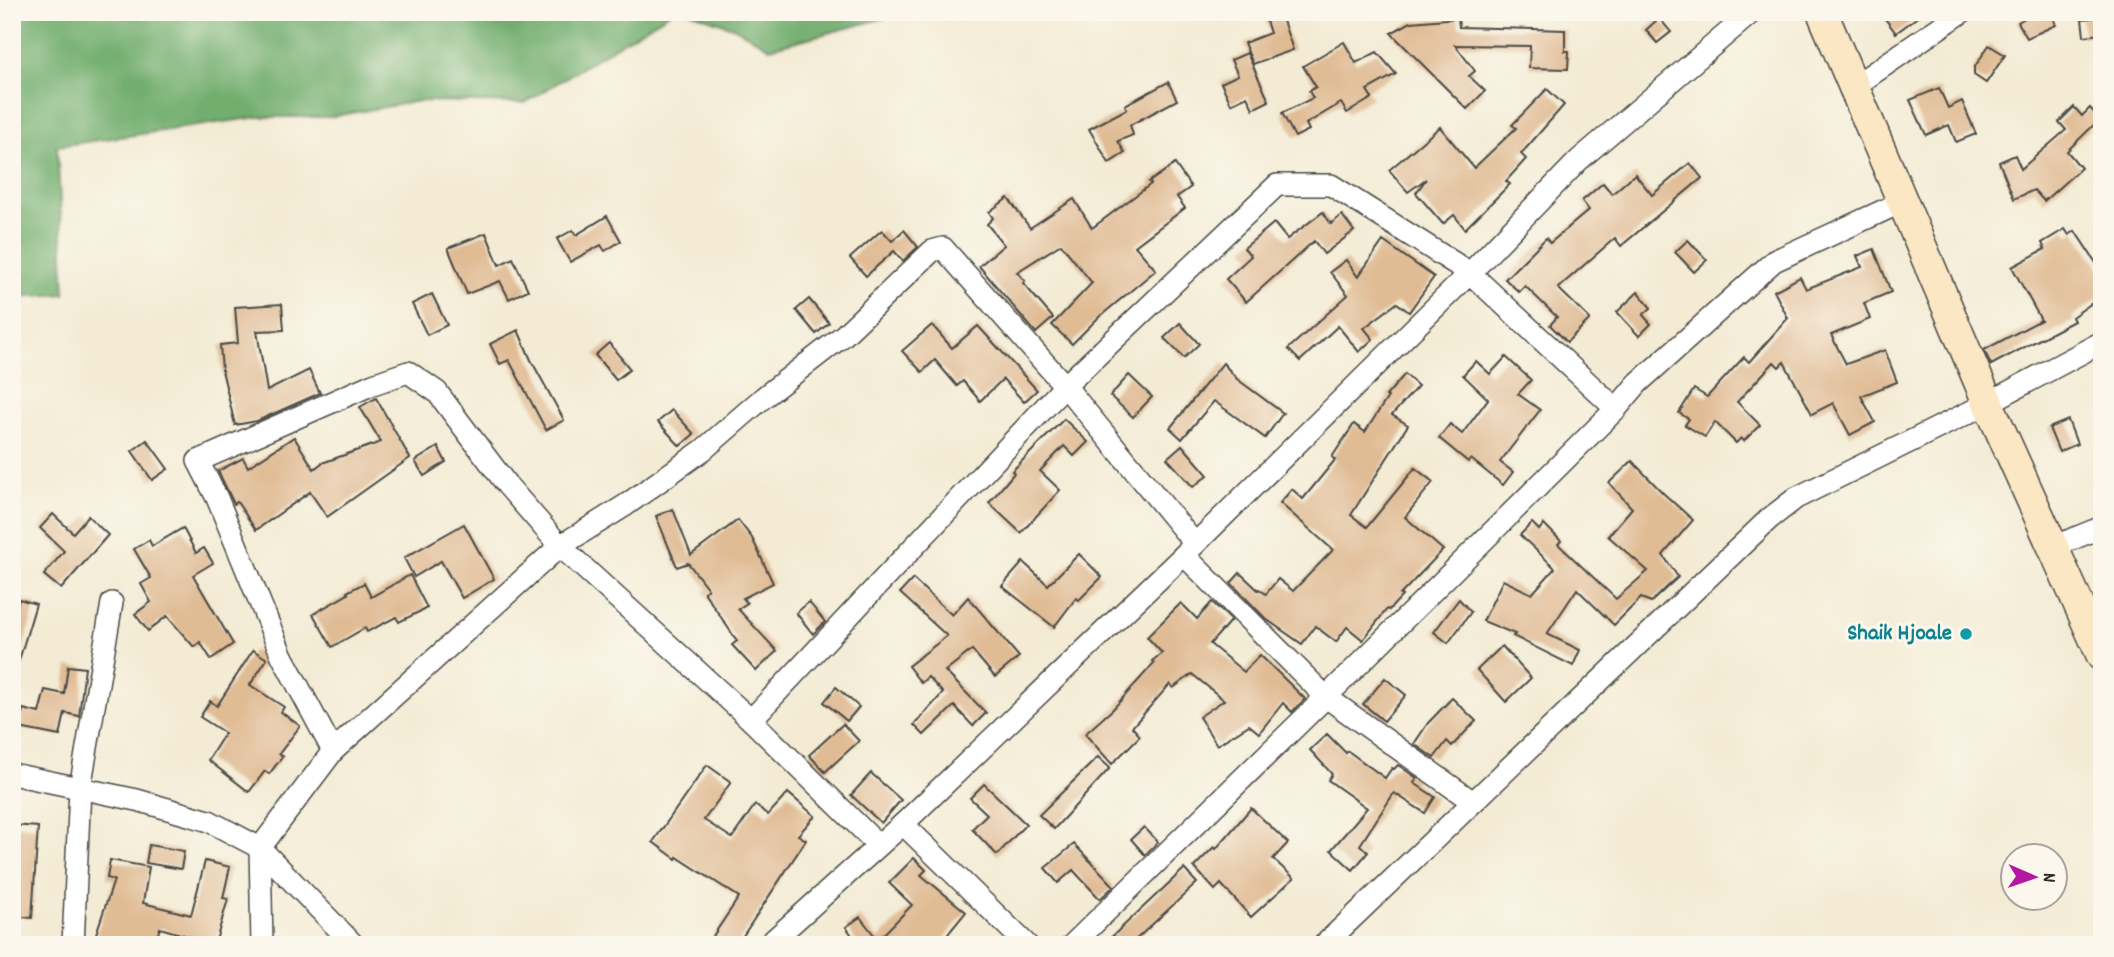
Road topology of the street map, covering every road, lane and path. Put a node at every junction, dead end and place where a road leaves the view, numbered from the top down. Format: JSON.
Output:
{"nodes":[{"id":1,"x":1752,"y":12,"type":"edge"},
{"id":2,"x":1822,"y":12,"type":"edge"},
{"id":3,"x":1962,"y":12,"type":"edge"},
{"id":4,"x":1853,"y":87,"type":"junction"},
{"id":5,"x":1904,"y":201,"type":"junction"},
{"id":6,"x":1470,"y":273,"type":"junction"},
{"id":7,"x":2102,"y":342,"type":"edge"},
{"id":8,"x":1065,"y":386,"type":"junction"},
{"id":9,"x":1988,"y":403,"type":"junction"},
{"id":10,"x":1616,"y":409,"type":"junction"},
{"id":11,"x":2102,"y":527,"type":"edge"},
{"id":12,"x":560,"y":545,"type":"junction"},
{"id":13,"x":2053,"y":547,"type":"junction"},
{"id":14,"x":1190,"y":550,"type":"junction"},
{"id":15,"x":112,"y":603,"type":"dead end"},
{"id":16,"x":2102,"y":656,"type":"edge"},
{"id":17,"x":1326,"y":697,"type":"junction"},
{"id":18,"x":751,"y":720,"type":"junction"},
{"id":19,"x":332,"y":751,"type":"junction"},
{"id":20,"x":12,"y":774,"type":"edge"},
{"id":21,"x":80,"y":788,"type":"junction"},
{"id":22,"x":1473,"y":802,"type":"junction"},
{"id":23,"x":902,"y":824,"type":"junction"},
{"id":24,"x":877,"y":845,"type":"junction"},
{"id":25,"x":260,"y":848,"type":"junction"},
{"id":26,"x":74,"y":945,"type":"edge"},
{"id":27,"x":262,"y":945,"type":"edge"},
{"id":28,"x":354,"y":945,"type":"edge"},
{"id":29,"x":768,"y":945,"type":"edge"},
{"id":30,"x":1027,"y":945,"type":"edge"},
{"id":31,"x":1072,"y":945,"type":"edge"},
{"id":32,"x":1324,"y":945,"type":"edge"}],
"edges":[{"from":1,"to":6,"type":"street"},
{"from":2,"to":4,"type":"street"},
{"from":3,"to":4,"type":"street"},
{"from":4,"to":5,"type":"street"},
{"from":5,"to":9,"type":"street"},
{"from":5,"to":10,"type":"street"},
{"from":6,"to":8,"type":"street"},
{"from":6,"to":10,"type":"street"},
{"from":6,"to":14,"type":"street"},
{"from":7,"to":9,"type":"street"},
{"from":8,"to":12,"type":"street"},
{"from":8,"to":14,"type":"street"},
{"from":8,"to":18,"type":"street"},
{"from":9,"to":13,"type":"street"},
{"from":9,"to":22,"type":"street"},
{"from":10,"to":17,"type":"street"},
{"from":11,"to":13,"type":"street"},
{"from":12,"to":18,"type":"street"},
{"from":12,"to":19,"type":"street"},
{"from":12,"to":19,"type":"street"},
{"from":13,"to":16,"type":"street"},
{"from":14,"to":17,"type":"street"},
{"from":14,"to":23,"type":"street"},
{"from":15,"to":21,"type":"street"},
{"from":17,"to":22,"type":"street"},
{"from":17,"to":31,"type":"street"},
{"from":18,"to":24,"type":"street"},
{"from":19,"to":25,"type":"street"},
{"from":20,"to":21,"type":"street"},
{"from":21,"to":25,"type":"street"},
{"from":21,"to":26,"type":"street"},
{"from":22,"to":32,"type":"street"},
{"from":23,"to":24,"type":"street"},
{"from":23,"to":30,"type":"street"},
{"from":24,"to":29,"type":"street"},
{"from":25,"to":27,"type":"street"},
{"from":25,"to":28,"type":"street"}]}
